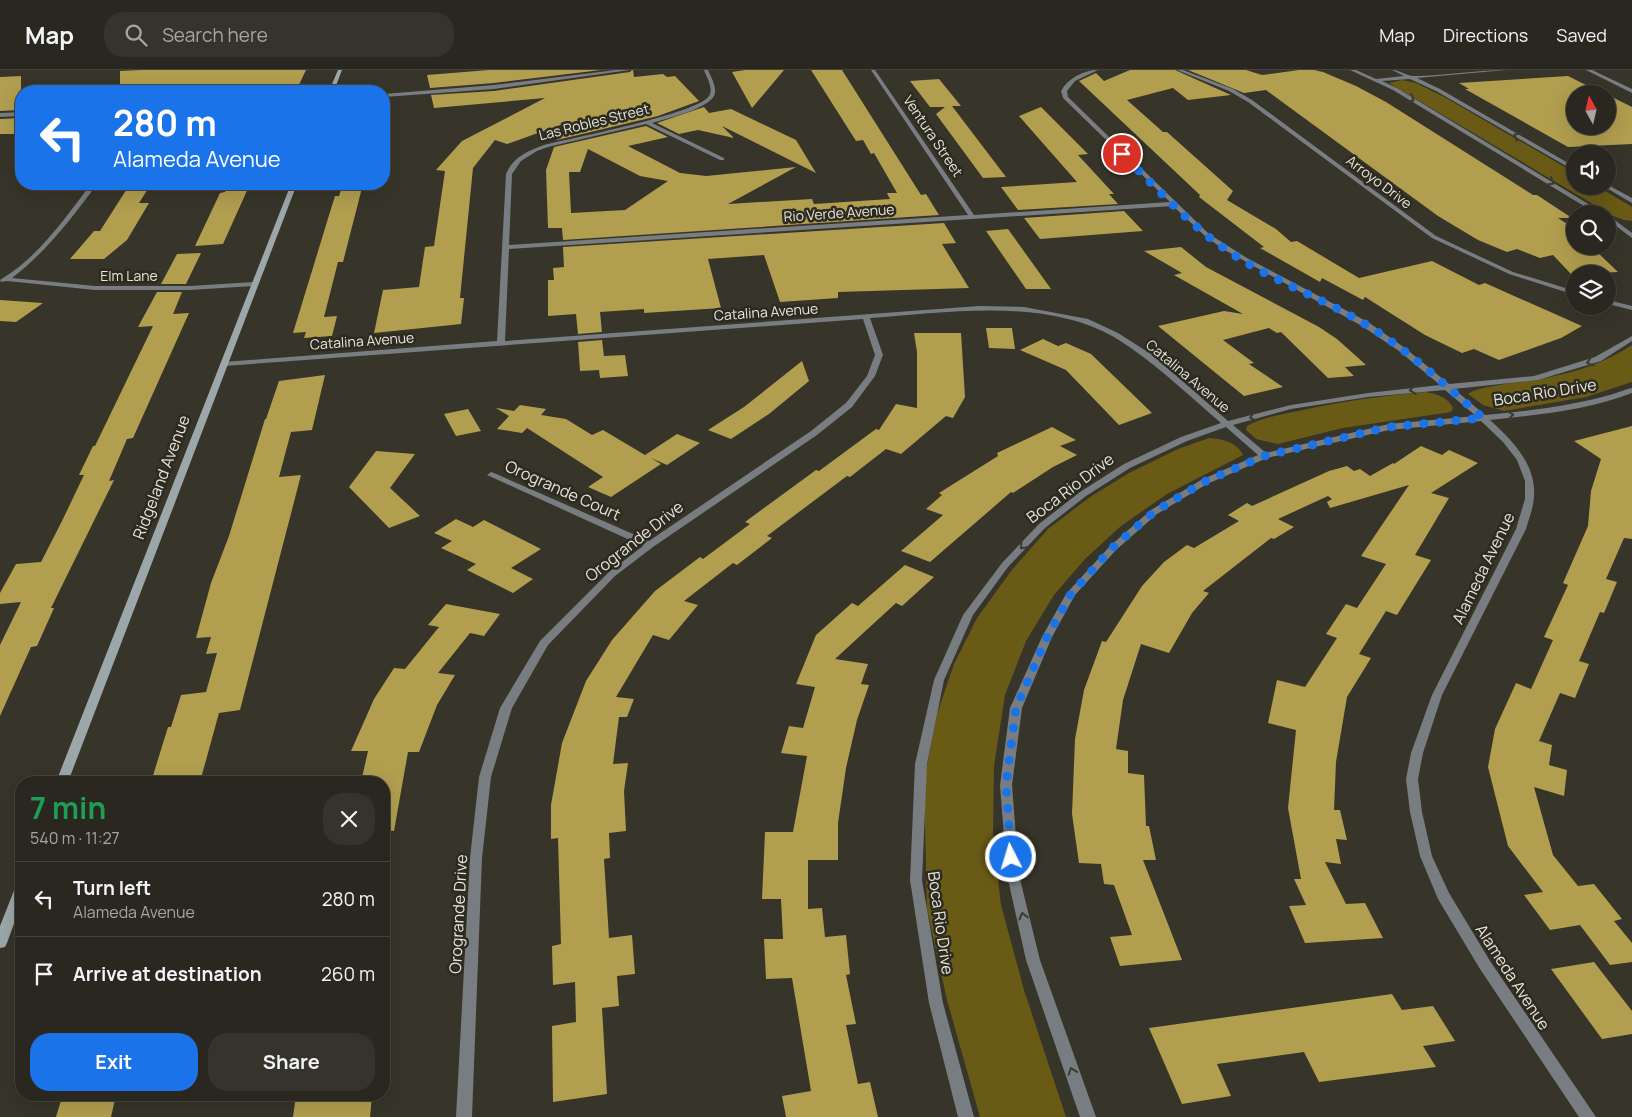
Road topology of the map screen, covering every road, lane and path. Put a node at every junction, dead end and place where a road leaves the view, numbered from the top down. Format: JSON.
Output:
{"nodes":[{"id":1,"x":340,"y":70,"type":"edge"},
{"id":2,"x":628,"y":70,"type":"edge"},
{"id":3,"x":706,"y":70,"type":"edge"},
{"id":4,"x":873,"y":70,"type":"edge"},
{"id":5,"x":1096,"y":70,"type":"edge"},
{"id":6,"x":1179,"y":70,"type":"edge"},
{"id":7,"x":1352,"y":70,"type":"edge"},
{"id":8,"x":1394,"y":70,"type":"edge"},
{"id":9,"x":1504,"y":70,"type":"edge"},
{"id":10,"x":1588,"y":70,"type":"edge"},
{"id":11,"x":1412,"y":77,"type":"junction"},
{"id":12,"x":1378,"y":80,"type":"junction"},
{"id":13,"x":334,"y":85,"type":"edge"},
{"id":14,"x":1632,"y":91,"type":"edge"},
{"id":15,"x":390,"y":95,"type":"edge"},
{"id":16,"x":15,"y":115,"type":"edge"},
{"id":17,"x":0,"y":116,"type":"edge"},
{"id":18,"x":646,"y":122,"type":"junction"},
{"id":19,"x":722,"y":160,"type":"dead end"},
{"id":20,"x":1566,"y":163,"type":"edge"},
{"id":21,"x":89,"y":190,"type":"edge"},
{"id":22,"x":292,"y":190,"type":"edge"},
{"id":23,"x":1616,"y":192,"type":"edge"},
{"id":24,"x":1632,"y":201,"type":"edge"},
{"id":25,"x":1174,"y":204,"type":"junction"},
{"id":26,"x":1587,"y":205,"type":"edge"},
{"id":27,"x":972,"y":217,"type":"junction"},
{"id":28,"x":1616,"y":223,"type":"edge"},
{"id":29,"x":1619,"y":225,"type":"junction"},
{"id":30,"x":1632,"y":225,"type":"edge"},
{"id":31,"x":1632,"y":236,"type":"edge"},
{"id":32,"x":505,"y":247,"type":"junction"},
{"id":33,"x":2,"y":281,"type":"edge"},
{"id":34,"x":254,"y":284,"type":"junction"},
{"id":35,"x":1566,"y":290,"type":"edge"},
{"id":36,"x":1616,"y":304,"type":"edge"},
{"id":37,"x":1632,"y":308,"type":"edge"},
{"id":38,"x":866,"y":317,"type":"junction"},
{"id":39,"x":1632,"y":338,"type":"edge"},
{"id":40,"x":501,"y":343,"type":"junction"},
{"id":41,"x":224,"y":364,"type":"junction"},
{"id":42,"x":1446,"y":386,"type":"junction"},
{"id":43,"x":1632,"y":390,"type":"edge"},
{"id":44,"x":1483,"y":418,"type":"junction"},
{"id":45,"x":1226,"y":424,"type":"junction"},
{"id":46,"x":1264,"y":456,"type":"junction"},
{"id":47,"x":491,"y":475,"type":"dead end"},
{"id":48,"x":650,"y":545,"type":"junction"},
{"id":49,"x":64,"y":776,"type":"edge"},
{"id":50,"x":15,"y":904,"type":"edge"},
{"id":51,"x":0,"y":943,"type":"edge"},
{"id":52,"x":464,"y":1117,"type":"edge"},
{"id":53,"x":966,"y":1117,"type":"edge"},
{"id":54,"x":1088,"y":1117,"type":"edge"},
{"id":55,"x":1588,"y":1117,"type":"edge"}],
"edges":[{"from":1,"to":13,"type":"street"},
{"from":2,"to":15,"type":"street"},
{"from":3,"to":18,"type":"street","name":"Las Robles Street"},
{"from":4,"to":27,"type":"street","name":"Ventura Street"},
{"from":5,"to":25,"type":"street","name":"Alameda Avenue"},
{"from":6,"to":35,"type":"street","name":"Arroyo Drive"},
{"from":7,"to":12,"type":"street"},
{"from":8,"to":11,"type":"street"},
{"from":9,"to":11,"type":"street"},
{"from":10,"to":14,"type":"street"},
{"from":11,"to":12,"type":"street"},
{"from":20,"to":11,"type":"street","one_way":true},
{"from":12,"to":26,"type":"street","one_way":true},
{"from":16,"to":17,"type":"street"},
{"from":18,"to":19,"type":"street"},
{"from":18,"to":32,"type":"street","name":"Las Robles Street"},
{"from":21,"to":33,"type":"street"},
{"from":22,"to":34,"type":"street","name":"Ridgeland Avenue"},
{"from":23,"to":24,"type":"street"},
{"from":25,"to":27,"type":"street","name":"Rio Verde Avenue"},
{"from":25,"to":42,"type":"street","name":"Alameda Avenue"},
{"from":27,"to":32,"type":"street","name":"Rio Verde Avenue"},
{"from":28,"to":29,"type":"street"},
{"from":29,"to":30,"type":"street"},
{"from":29,"to":31,"type":"street"},
{"from":32,"to":40,"type":"street","name":"Las Robles Street"},
{"from":33,"to":34,"type":"street","name":"Elm Lane"},
{"from":34,"to":41,"type":"street","name":"Ridgeland Avenue"},
{"from":36,"to":37,"type":"street"},
{"from":38,"to":40,"type":"street","name":"Catalina Avenue"},
{"from":38,"to":45,"type":"street","name":"Catalina Avenue"},
{"from":38,"to":48,"type":"street","name":"Orogrande Drive"},
{"from":39,"to":42,"type":"street","name":"Boca Rio Drive","one_way":true},
{"from":40,"to":41,"type":"street","name":"Catalina Avenue"},
{"from":41,"to":49,"type":"street","name":"Ridgeland Avenue"},
{"from":42,"to":44,"type":"street","name":"Alameda Avenue"},
{"from":42,"to":45,"type":"street","name":"Boca Rio Drive","one_way":true},
{"from":44,"to":43,"type":"street","name":"Boca Rio Drive","one_way":true},
{"from":44,"to":46,"type":"street","name":"Boca Rio Drive"},
{"from":44,"to":55,"type":"street","name":"Alameda Avenue"},
{"from":45,"to":46,"type":"street","name":"Catalina Avenue"},
{"from":45,"to":53,"type":"street","name":"Boca Rio Drive","one_way":true},
{"from":54,"to":46,"type":"street","name":"Boca Rio Drive","one_way":true},
{"from":47,"to":48,"type":"street","name":"Orogrande Court"},
{"from":48,"to":52,"type":"street","name":"Orogrande Drive"},
{"from":50,"to":51,"type":"street"}]}
